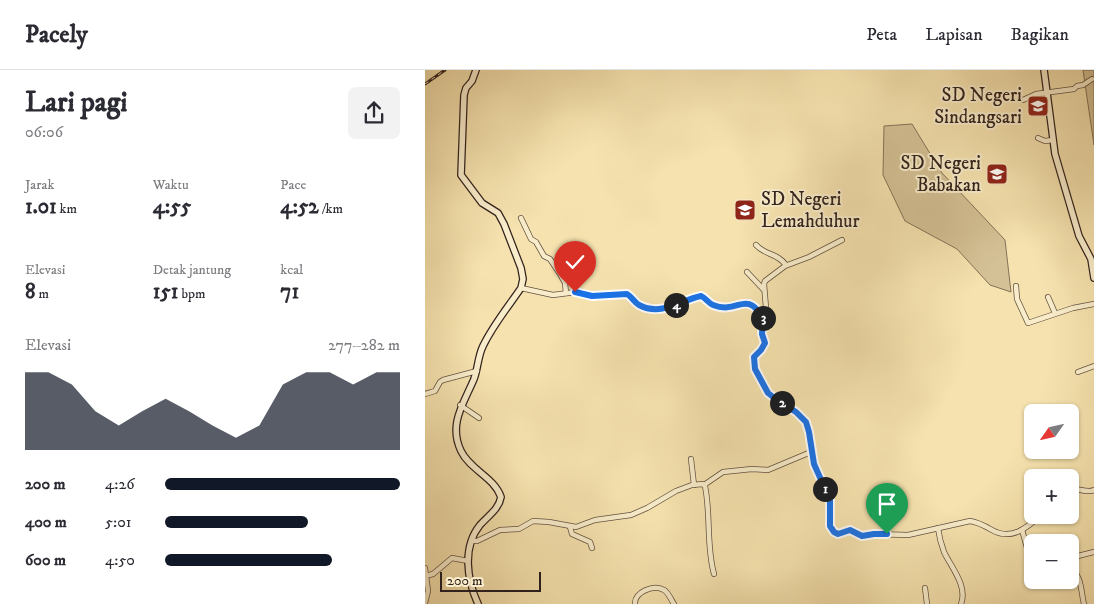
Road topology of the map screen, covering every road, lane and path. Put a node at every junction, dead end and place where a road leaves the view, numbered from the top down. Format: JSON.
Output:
{"nodes":[{"id":1,"x":476,"y":70,"type":"edge"},
{"id":2,"x":1044,"y":70,"type":"edge"},
{"id":3,"x":1092,"y":79,"type":"dead end"},
{"id":4,"x":1048,"y":92,"type":"junction"},
{"id":5,"x":1023,"y":100,"type":"dead end"},
{"id":6,"x":1038,"y":138,"type":"dead end"},
{"id":7,"x":1053,"y":140,"type":"junction"},
{"id":8,"x":521,"y":218,"type":"dead end"},
{"id":9,"x":842,"y":240,"type":"dead end"},
{"id":10,"x":756,"y":246,"type":"dead end"},
{"id":11,"x":786,"y":265,"type":"junction"},
{"id":12,"x":747,"y":272,"type":"dead end"},
{"id":13,"x":1094,"y":278,"type":"edge"},
{"id":14,"x":1016,"y":286,"type":"dead end"},
{"id":15,"x":521,"y":288,"type":"junction"},
{"id":16,"x":765,"y":292,"type":"junction"},
{"id":17,"x":566,"y":293,"type":"junction"},
{"id":18,"x":1048,"y":297,"type":"dead end"},
{"id":19,"x":1094,"y":304,"type":"edge"},
{"id":20,"x":1055,"y":313,"type":"junction"},
{"id":21,"x":763,"y":317,"type":"junction"},
{"id":22,"x":1094,"y":366,"type":"edge"},
{"id":23,"x":477,"y":371,"type":"junction"},
{"id":24,"x":1078,"y":372,"type":"dead end"},
{"id":25,"x":425,"y":394,"type":"edge"},
{"id":26,"x":461,"y":405,"type":"junction"},
{"id":27,"x":479,"y":418,"type":"dead end"},
{"id":28,"x":811,"y":452,"type":"junction"},
{"id":29,"x":691,"y":459,"type":"dead end"},
{"id":30,"x":694,"y":485,"type":"junction"},
{"id":31,"x":704,"y":485,"type":"junction"},
{"id":32,"x":1079,"y":489,"type":"edge"},
{"id":33,"x":1094,"y":490,"type":"edge"},
{"id":34,"x":1030,"y":524,"type":"edge"},
{"id":35,"x":570,"y":527,"type":"junction"},
{"id":36,"x":938,"y":528,"type":"junction"},
{"id":37,"x":1022,"y":530,"type":"junction"},
{"id":38,"x":1024,"y":537,"type":"edge"},
{"id":39,"x":471,"y":541,"type":"junction"},
{"id":40,"x":592,"y":548,"type":"dead end"},
{"id":41,"x":1094,"y":552,"type":"edge"},
{"id":42,"x":1079,"y":556,"type":"edge"},
{"id":43,"x":468,"y":561,"type":"junction"},
{"id":44,"x":425,"y":568,"type":"edge"},
{"id":45,"x":714,"y":574,"type":"dead end"},
{"id":46,"x":425,"y":576,"type":"edge"},
{"id":47,"x":1079,"y":582,"type":"edge"},
{"id":48,"x":925,"y":588,"type":"dead end"},
{"id":49,"x":425,"y":603,"type":"edge"},
{"id":50,"x":478,"y":604,"type":"edge"},
{"id":51,"x":635,"y":604,"type":"edge"},
{"id":52,"x":674,"y":604,"type":"edge"},
{"id":53,"x":927,"y":604,"type":"edge"},
{"id":54,"x":961,"y":604,"type":"edge"},
{"id":55,"x":1084,"y":604,"type":"edge"}],
"edges":[{"from":1,"to":15,"type":"street"},
{"from":2,"to":4,"type":"street"},
{"from":3,"to":4,"type":"street"},
{"from":4,"to":5,"type":"street"},
{"from":4,"to":7,"type":"street"},
{"from":6,"to":7,"type":"street"},
{"from":7,"to":13,"type":"street"},
{"from":8,"to":17,"type":"street"},
{"from":9,"to":11,"type":"street"},
{"from":10,"to":11,"type":"street"},
{"from":11,"to":16,"type":"street"},
{"from":12,"to":16,"type":"street"},
{"from":14,"to":20,"type":"street"},
{"from":15,"to":17,"type":"street"},
{"from":15,"to":23,"type":"street"},
{"from":16,"to":21,"type":"street"},
{"from":17,"to":21,"type":"street"},
{"from":18,"to":20,"type":"street"},
{"from":19,"to":20,"type":"street"},
{"from":21,"to":28,"type":"street"},
{"from":22,"to":24,"type":"street"},
{"from":23,"to":25,"type":"street"},
{"from":23,"to":26,"type":"street"},
{"from":26,"to":27,"type":"street"},
{"from":26,"to":39,"type":"street"},
{"from":28,"to":31,"type":"street"},
{"from":28,"to":36,"type":"street"},
{"from":29,"to":30,"type":"street"},
{"from":30,"to":31,"type":"street"},
{"from":30,"to":35,"type":"street"},
{"from":31,"to":45,"type":"street"},
{"from":32,"to":33,"type":"street"},
{"from":34,"to":37,"type":"street"},
{"from":35,"to":39,"type":"street"},
{"from":35,"to":40,"type":"street"},
{"from":36,"to":37,"type":"street"},
{"from":36,"to":54,"type":"street"},
{"from":37,"to":38,"type":"street"},
{"from":39,"to":43,"type":"street"},
{"from":41,"to":42,"type":"street"},
{"from":43,"to":46,"type":"street"},
{"from":43,"to":50,"type":"street"},
{"from":44,"to":46,"type":"street"},
{"from":46,"to":49,"type":"street"},
{"from":47,"to":55,"type":"street"},
{"from":48,"to":53,"type":"street"},
{"from":51,"to":52,"type":"street"}]}
